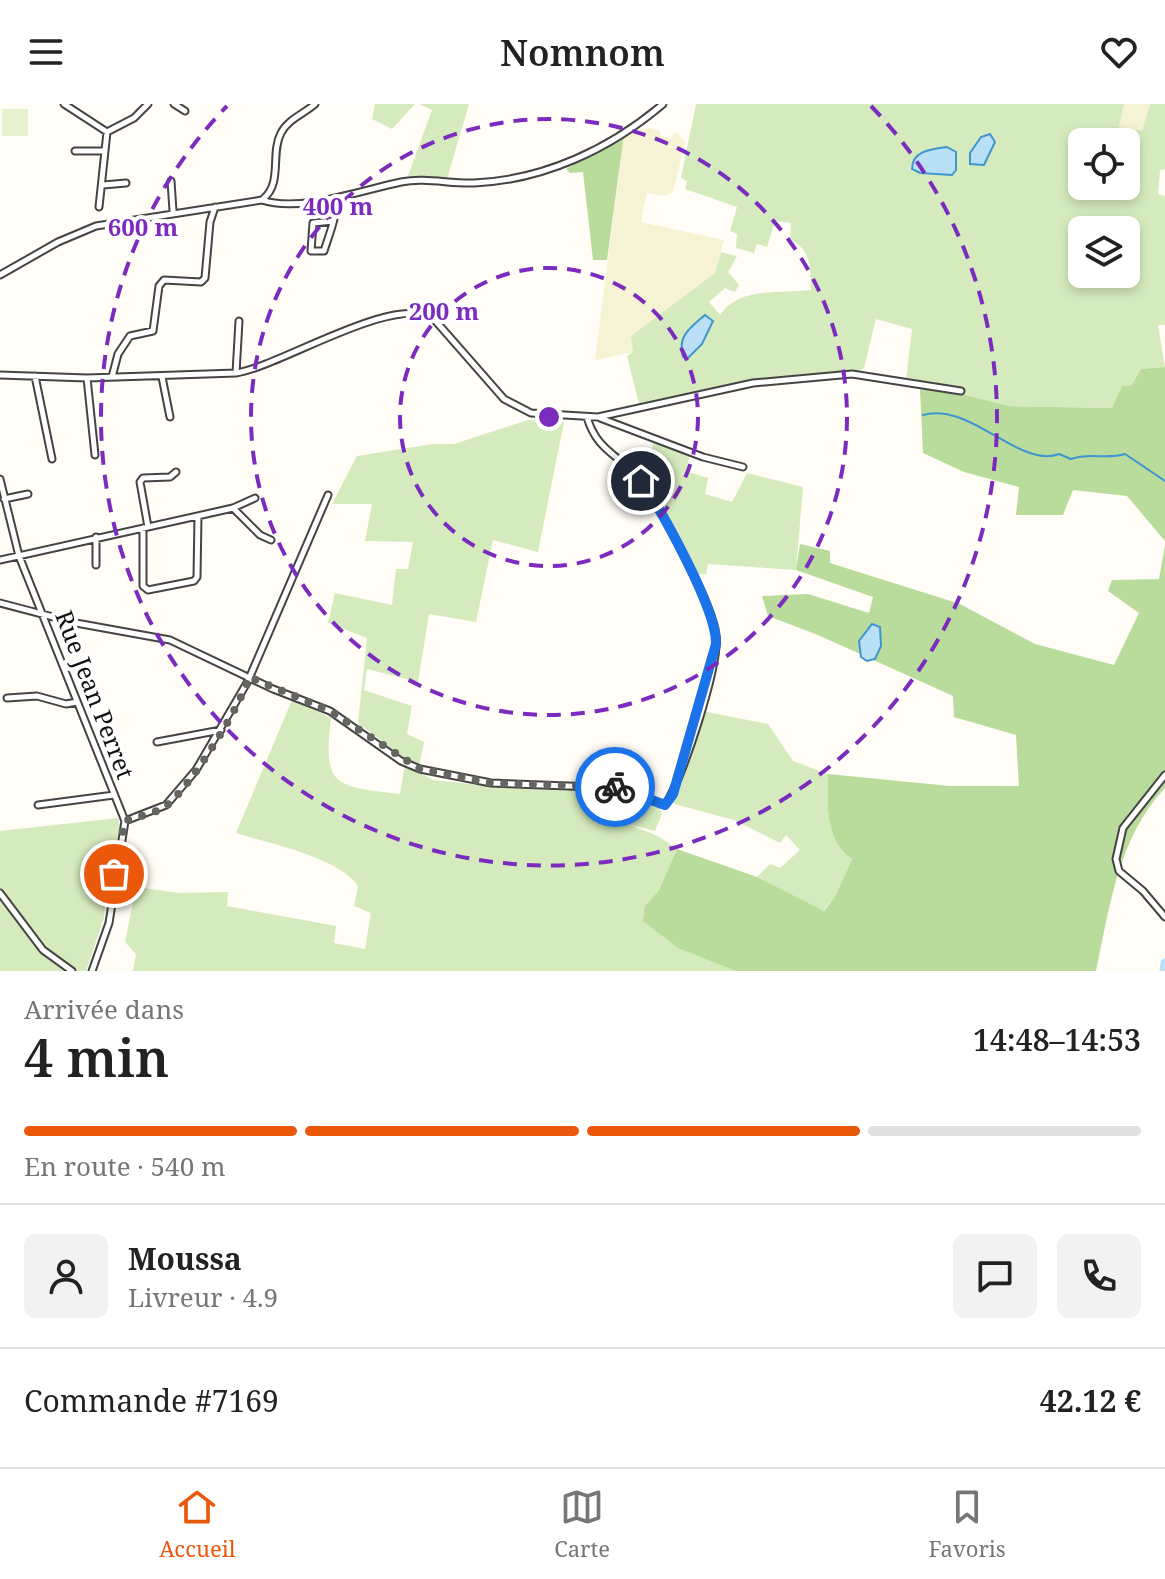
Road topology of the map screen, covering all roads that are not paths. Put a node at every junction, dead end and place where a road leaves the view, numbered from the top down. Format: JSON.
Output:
{"nodes":[{"id":1,"x":64,"y":104,"type":"edge"},
{"id":2,"x":148,"y":104,"type":"edge"},
{"id":3,"x":174,"y":104,"type":"edge"},
{"id":4,"x":315,"y":104,"type":"edge"},
{"id":5,"x":663,"y":104,"type":"edge"},
{"id":6,"x":185,"y":111,"type":"dead end"},
{"id":7,"x":119,"y":126,"type":"junction"},
{"id":8,"x":130,"y":130,"type":"dead end"},
{"id":9,"x":107,"y":132,"type":"junction"},
{"id":10,"x":75,"y":151,"type":"dead end"},
{"id":11,"x":105,"y":151,"type":"junction"},
{"id":12,"x":171,"y":181,"type":"dead end"},
{"id":13,"x":126,"y":183,"type":"dead end"},
{"id":14,"x":103,"y":185,"type":"junction"},
{"id":15,"x":335,"y":198,"type":"junction"},
{"id":16,"x":262,"y":200,"type":"junction"},
{"id":17,"x":99,"y":207,"type":"dead end"},
{"id":18,"x":215,"y":207,"type":"junction"},
{"id":19,"x":173,"y":212,"type":"junction"},
{"id":20,"x":333,"y":221,"type":"junction"},
{"id":21,"x":0,"y":275,"type":"edge"},
{"id":22,"x":239,"y":321,"type":"dead end"},
{"id":23,"x":236,"y":373,"type":"junction"},
{"id":24,"x":0,"y":375,"type":"edge"},
{"id":25,"x":35,"y":376,"type":"junction"},
{"id":26,"x":112,"y":377,"type":"junction"},
{"id":27,"x":162,"y":377,"type":"junction"},
{"id":28,"x":87,"y":378,"type":"junction"},
{"id":29,"x":961,"y":391,"type":"dead end"},
{"id":30,"x":170,"y":417,"type":"dead end"},
{"id":31,"x":587,"y":417,"type":"junction"},
{"id":32,"x":598,"y":417,"type":"junction"},
{"id":33,"x":95,"y":455,"type":"dead end"},
{"id":34,"x":52,"y":459,"type":"dead end"},
{"id":35,"x":743,"y":467,"type":"dead end"},
{"id":36,"x":176,"y":472,"type":"dead end"},
{"id":37,"x":0,"y":479,"type":"edge"},
{"id":38,"x":28,"y":494,"type":"dead end"},
{"id":39,"x":328,"y":495,"type":"dead end"},
{"id":40,"x":255,"y":498,"type":"dead end"},
{"id":41,"x":4,"y":499,"type":"junction"},
{"id":42,"x":233,"y":508,"type":"junction"},
{"id":43,"x":198,"y":516,"type":"junction"},
{"id":44,"x":146,"y":527,"type":"junction"},
{"id":45,"x":96,"y":537,"type":"junction"},
{"id":46,"x":271,"y":540,"type":"dead end"},
{"id":47,"x":19,"y":556,"type":"junction"},
{"id":48,"x":0,"y":560,"type":"edge"},
{"id":49,"x":96,"y":565,"type":"dead end"},
{"id":50,"x":0,"y":603,"type":"edge"},
{"id":51,"x":45,"y":614,"type":"junction"},
{"id":52,"x":249,"y":677,"type":"junction"},
{"id":53,"x":7,"y":698,"type":"dead end"},
{"id":54,"x":77,"y":702,"type":"junction"},
{"id":55,"x":221,"y":730,"type":"junction"},
{"id":56,"x":157,"y":742,"type":"dead end"},
{"id":57,"x":1165,"y":775,"type":"edge"},
{"id":58,"x":114,"y":795,"type":"junction"},
{"id":59,"x":38,"y":805,"type":"dead end"},
{"id":60,"x":125,"y":821,"type":"junction"},
{"id":61,"x":0,"y":893,"type":"edge"},
{"id":62,"x":1165,"y":917,"type":"edge"},
{"id":63,"x":72,"y":971,"type":"edge"},
{"id":64,"x":92,"y":971,"type":"edge"}],
"edges":[{"from":1,"to":9,"type":"street"},
{"from":2,"to":7,"type":"street"},
{"from":3,"to":6,"type":"street"},
{"from":4,"to":16,"type":"street"},
{"from":5,"to":15,"type":"street"},
{"from":7,"to":8,"type":"street"},
{"from":7,"to":9,"type":"street"},
{"from":9,"to":11,"type":"street"},
{"from":10,"to":11,"type":"street"},
{"from":11,"to":14,"type":"street"},
{"from":12,"to":19,"type":"street"},
{"from":13,"to":14,"type":"street"},
{"from":14,"to":17,"type":"street"},
{"from":15,"to":16,"type":"street"},
{"from":15,"to":20,"type":"street"},
{"from":16,"to":18,"type":"street"},
{"from":18,"to":19,"type":"street"},
{"from":18,"to":26,"type":"street"},
{"from":19,"to":21,"type":"street"},
{"from":20,"to":20,"type":"street"},
{"from":22,"to":23,"type":"street"},
{"from":23,"to":27,"type":"street"},
{"from":23,"to":31,"type":"street"},
{"from":24,"to":25,"type":"street"},
{"from":25,"to":28,"type":"street"},
{"from":25,"to":34,"type":"street"},
{"from":26,"to":27,"type":"street"},
{"from":26,"to":28,"type":"street"},
{"from":27,"to":30,"type":"street"},
{"from":28,"to":33,"type":"street"},
{"from":29,"to":32,"type":"street"},
{"from":31,"to":32,"type":"street"},
{"from":31,"to":52,"type":"street"},
{"from":32,"to":35,"type":"street"},
{"from":36,"to":44,"type":"street"},
{"from":37,"to":41,"type":"street","name":"Rue Jean Perret"},
{"from":38,"to":41,"type":"street"},
{"from":39,"to":52,"type":"street"},
{"from":40,"to":42,"type":"street"},
{"from":41,"to":47,"type":"street","name":"Rue Jean Perret"},
{"from":42,"to":43,"type":"street"},
{"from":42,"to":46,"type":"street"},
{"from":43,"to":44,"type":"street"},
{"from":43,"to":44,"type":"street"},
{"from":44,"to":45,"type":"street"},
{"from":45,"to":47,"type":"street"},
{"from":45,"to":49,"type":"street"},
{"from":47,"to":48,"type":"street"},
{"from":47,"to":51,"type":"street","name":"Rue Jean Perret"},
{"from":50,"to":51,"type":"street"},
{"from":51,"to":52,"type":"street"},
{"from":51,"to":54,"type":"street","name":"Rue Jean Perret"},
{"from":52,"to":55,"type":"street"},
{"from":53,"to":54,"type":"street"},
{"from":54,"to":58,"type":"street","name":"Rue Jean Perret"},
{"from":55,"to":56,"type":"street"},
{"from":55,"to":60,"type":"street"},
{"from":57,"to":62,"type":"street"},
{"from":58,"to":59,"type":"street"},
{"from":58,"to":60,"type":"street","name":"Rue Jean Perret"},
{"from":60,"to":64,"type":"street"},
{"from":61,"to":63,"type":"street"}]}
